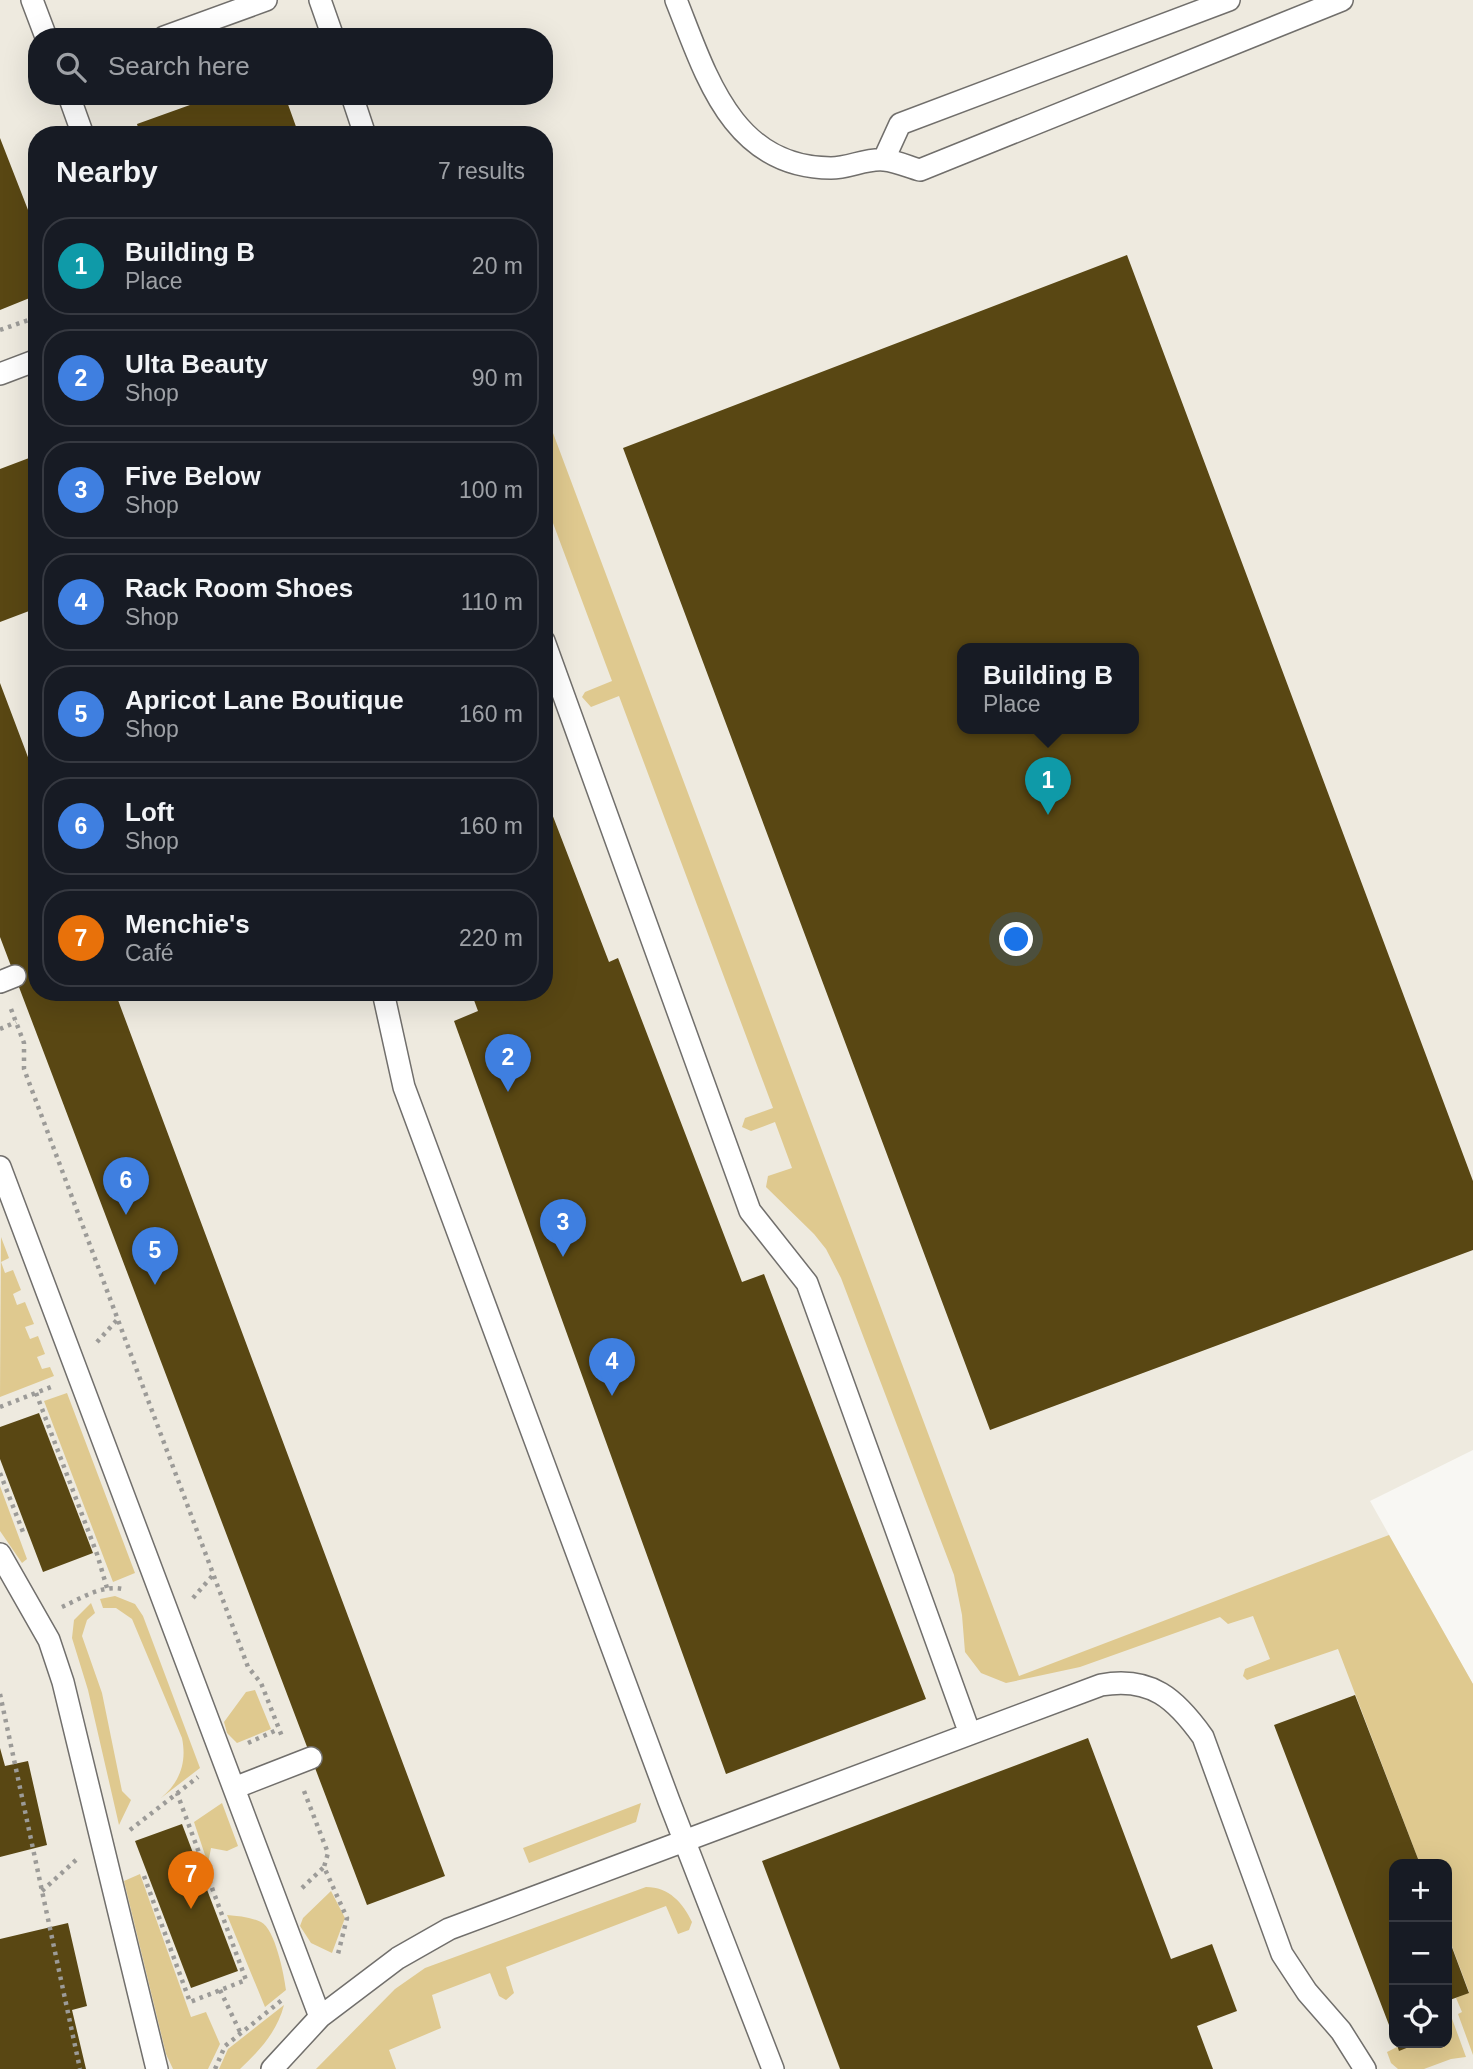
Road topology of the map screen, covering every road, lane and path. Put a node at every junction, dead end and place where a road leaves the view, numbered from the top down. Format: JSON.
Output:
{"nodes":[{"id":1,"x":32,"y":0,"type":"edge"},
{"id":2,"x":266,"y":0,"type":"edge"},
{"id":3,"x":320,"y":0,"type":"edge"},
{"id":4,"x":676,"y":0,"type":"edge"},
{"id":5,"x":1229,"y":0,"type":"edge"},
{"id":6,"x":1342,"y":0,"type":"edge"},
{"id":7,"x":43,"y":28,"type":"edge"},
{"id":8,"x":189,"y":28,"type":"edge"},
{"id":9,"x":329,"y":28,"type":"edge"},
{"id":10,"x":72,"y":105,"type":"edge"},
{"id":11,"x":355,"y":105,"type":"edge"},
{"id":12,"x":80,"y":126,"type":"edge"},
{"id":13,"x":362,"y":126,"type":"edge"},
{"id":14,"x":884,"y":159,"type":"junction"},
{"id":15,"x":28,"y":320,"type":"edge"},
{"id":16,"x":0,"y":330,"type":"edge"},
{"id":17,"x":28,"y":363,"type":"edge"},
{"id":18,"x":0,"y":374,"type":"edge"},
{"id":19,"x":553,"y":665,"type":"edge"},
{"id":20,"x":385,"y":1001,"type":"edge"},
{"id":21,"x":9,"y":1004,"type":"dead end"},
{"id":22,"x":16,"y":1023,"type":"junction"},
{"id":23,"x":0,"y":1029,"type":"edge"},
{"id":24,"x":0,"y":1167,"type":"edge"},
{"id":25,"x":60,"y":1384,"type":"dead end"},
{"id":26,"x":36,"y":1393,"type":"junction"},
{"id":27,"x":0,"y":1407,"type":"edge"},
{"id":28,"x":0,"y":1553,"type":"edge"},
{"id":29,"x":107,"y":1588,"type":"junction"},
{"id":30,"x":133,"y":1594,"type":"dead end"},
{"id":31,"x":56,"y":1609,"type":"dead end"},
{"id":32,"x":0,"y":1694,"type":"edge"},
{"id":33,"x":279,"y":1729,"type":"junction"},
{"id":34,"x":970,"y":1734,"type":"junction"},
{"id":35,"x":284,"y":1740,"type":"dead end"},
{"id":36,"x":243,"y":1746,"type":"dead end"},
{"id":37,"x":311,"y":1758,"type":"dead end"},
{"id":38,"x":205,"y":1771,"type":"dead end"},
{"id":39,"x":302,"y":1787,"type":"dead end"},
{"id":40,"x":234,"y":1788,"type":"junction"},
{"id":41,"x":177,"y":1793,"type":"junction"},
{"id":42,"x":128,"y":1832,"type":"dead end"},
{"id":43,"x":684,"y":1841,"type":"junction"},
{"id":44,"x":78,"y":1858,"type":"dead end"},
{"id":45,"x":142,"y":1871,"type":"dead end"},
{"id":46,"x":42,"y":1891,"type":"junction"},
{"id":47,"x":338,"y":1954,"type":"dead end"},
{"id":48,"x":220,"y":1990,"type":"junction"},
{"id":49,"x":286,"y":1998,"type":"dead end"},
{"id":50,"x":320,"y":2017,"type":"junction"},
{"id":51,"x":240,"y":2034,"type":"junction"},
{"id":52,"x":80,"y":2069,"type":"edge"},
{"id":53,"x":157,"y":2069,"type":"edge"},
{"id":54,"x":215,"y":2069,"type":"edge"},
{"id":55,"x":272,"y":2069,"type":"edge"},
{"id":56,"x":773,"y":2069,"type":"edge"},
{"id":57,"x":1365,"y":2069,"type":"edge"}],
"edges":[{"from":1,"to":7,"type":"lane"},
{"from":2,"to":8,"type":"lane"},
{"from":3,"to":9,"type":"lane"},
{"from":4,"to":14,"type":"lane"},
{"from":5,"to":14,"type":"lane"},
{"from":6,"to":14,"type":"lane"},
{"from":10,"to":12,"type":"lane"},
{"from":11,"to":13,"type":"lane"},
{"from":15,"to":16,"type":"path"},
{"from":17,"to":18,"type":"lane"},
{"from":19,"to":34,"type":"lane"},
{"from":20,"to":43,"type":"lane"},
{"from":21,"to":22,"type":"path"},
{"from":22,"to":23,"type":"path"},
{"from":22,"to":33,"type":"path"},
{"from":24,"to":40,"type":"lane"},
{"from":25,"to":26,"type":"path"},
{"from":26,"to":27,"type":"path"},
{"from":26,"to":29,"type":"path"},
{"from":28,"to":53,"type":"lane"},
{"from":29,"to":30,"type":"path"},
{"from":29,"to":31,"type":"path"},
{"from":32,"to":46,"type":"path"},
{"from":33,"to":35,"type":"path"},
{"from":33,"to":36,"type":"path"},
{"from":34,"to":43,"type":"lane"},
{"from":34,"to":57,"type":"lane"},
{"from":37,"to":40,"type":"lane"},
{"from":38,"to":41,"type":"path"},
{"from":39,"to":47,"type":"path"},
{"from":40,"to":50,"type":"lane"},
{"from":41,"to":42,"type":"path"},
{"from":41,"to":48,"type":"path"},
{"from":43,"to":50,"type":"lane"},
{"from":43,"to":56,"type":"lane"},
{"from":44,"to":46,"type":"path"},
{"from":45,"to":48,"type":"path"},
{"from":46,"to":52,"type":"path"},
{"from":48,"to":51,"type":"path"},
{"from":49,"to":51,"type":"path"},
{"from":50,"to":55,"type":"lane"},
{"from":51,"to":54,"type":"path"}]}
